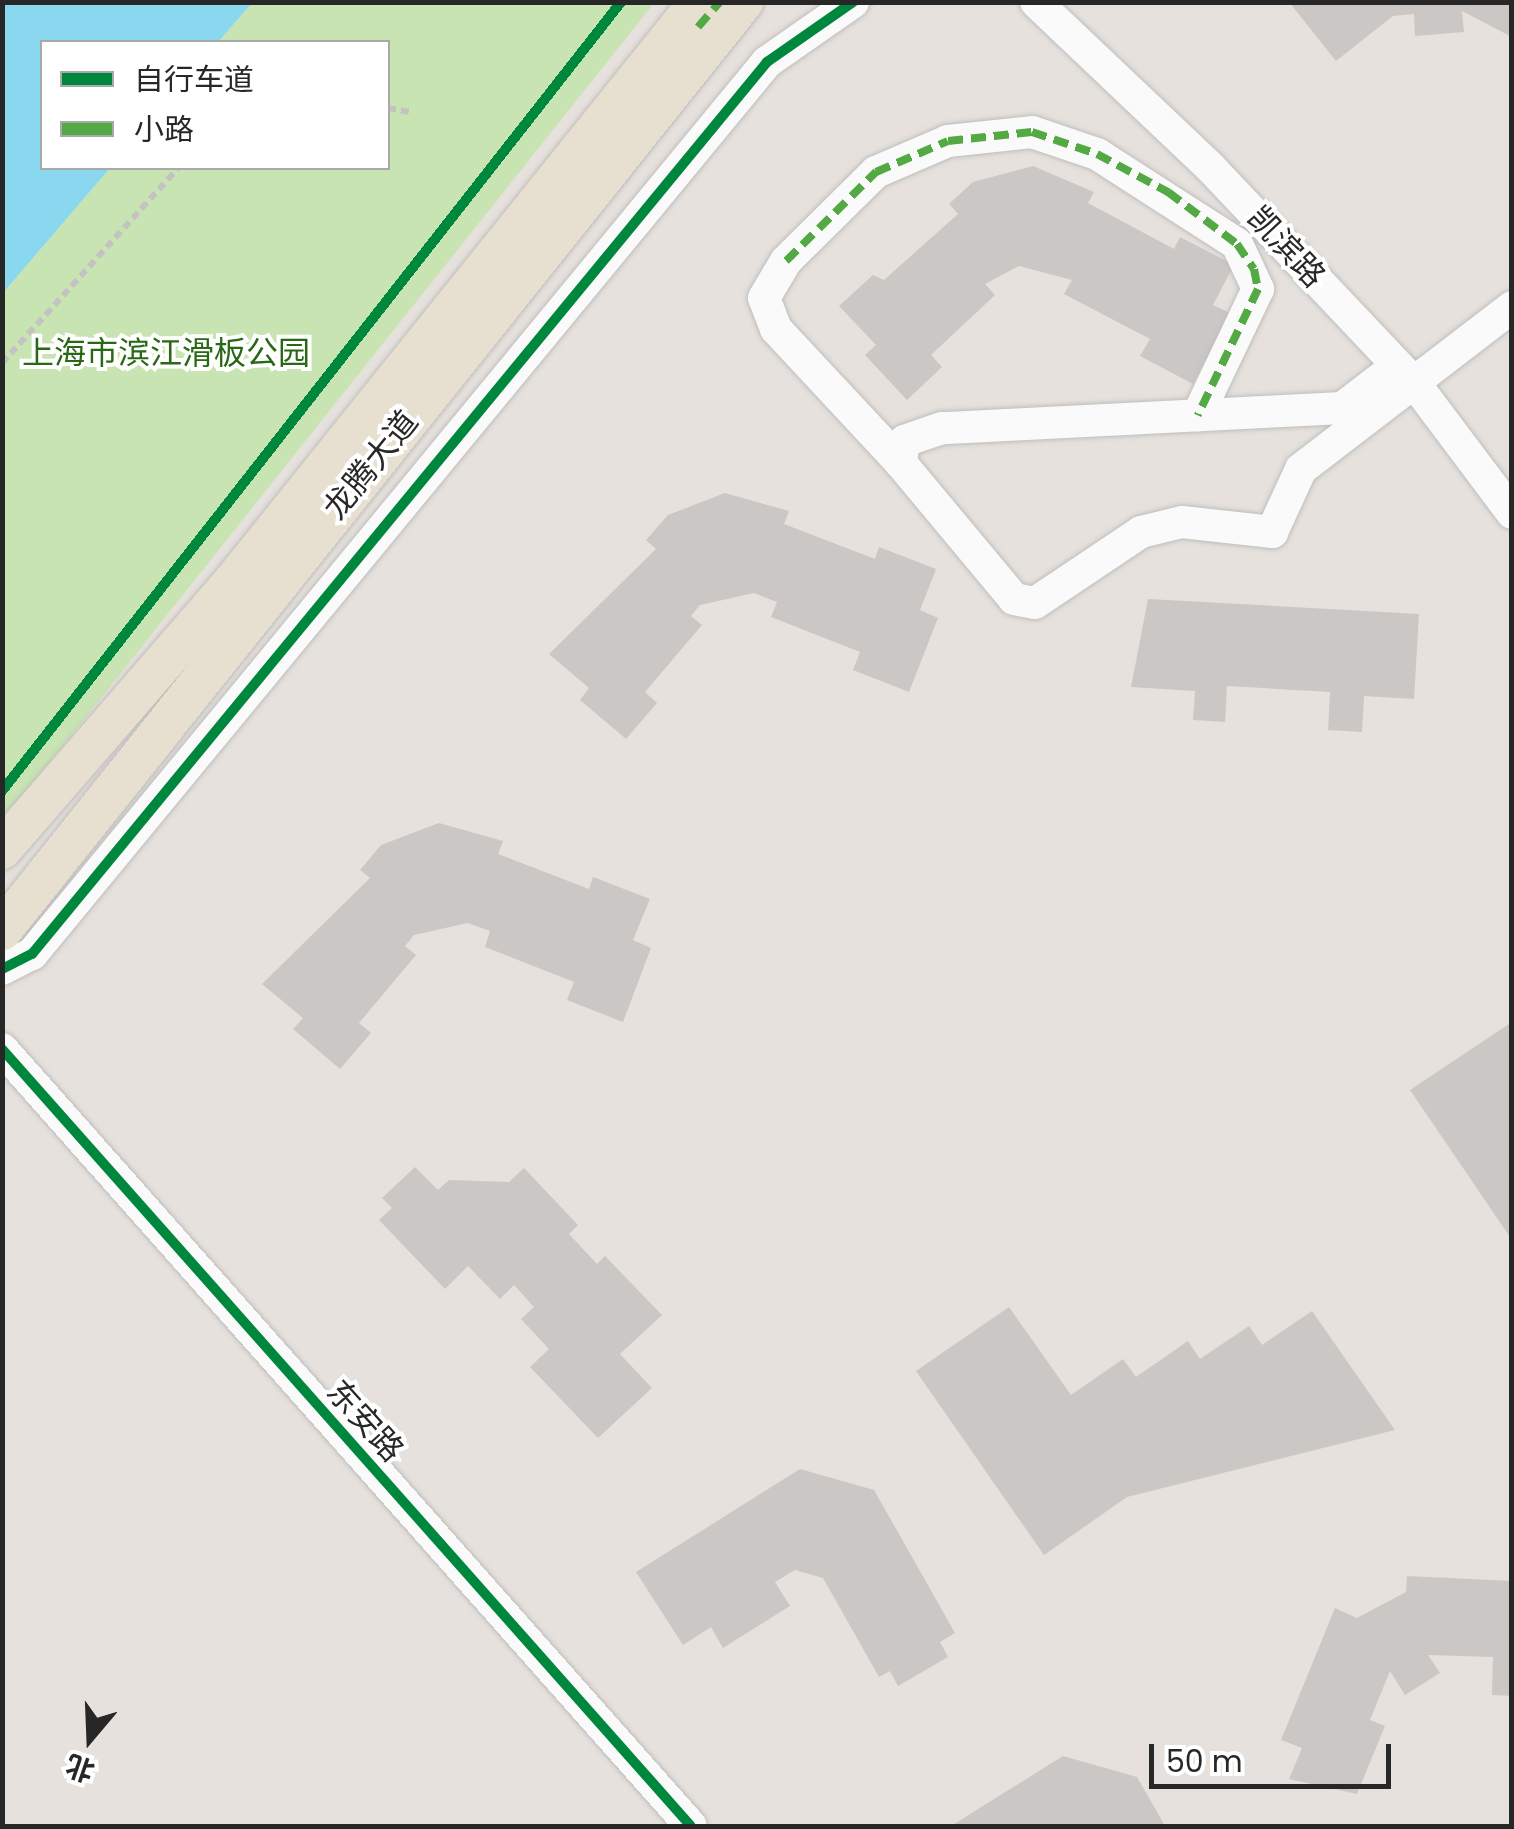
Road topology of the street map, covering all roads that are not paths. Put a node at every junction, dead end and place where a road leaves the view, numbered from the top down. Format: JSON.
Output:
{"nodes":[{"id":1,"x":699,"y":2,"type":"edge"},
{"id":2,"x":743,"y":2,"type":"edge"},
{"id":3,"x":854,"y":2,"type":"edge"},
{"id":4,"x":1036,"y":2,"type":"edge"},
{"id":5,"x":1512,"y":307,"type":"edge"},
{"id":6,"x":1407,"y":376,"type":"junction"},
{"id":7,"x":1198,"y":416,"type":"junction"},
{"id":8,"x":900,"y":462,"type":"junction"},
{"id":9,"x":317,"y":504,"type":"junction"},
{"id":10,"x":1512,"y":513,"type":"edge"},
{"id":11,"x":2,"y":849,"type":"edge"},
{"id":12,"x":2,"y":930,"type":"edge"},
{"id":13,"x":2,"y":969,"type":"edge"},
{"id":14,"x":2,"y":1049,"type":"edge"},
{"id":15,"x":691,"y":1826,"type":"edge"}],
"edges":[{"from":1,"to":9,"type":"main road","name":"龙腾大道"},
{"from":2,"to":9,"type":"main road","name":"龙腾大道"},
{"from":3,"to":13,"type":"street"},
{"from":4,"to":6,"type":"street","name":"凯滨路"},
{"from":5,"to":6,"type":"street"},
{"from":6,"to":7,"type":"street"},
{"from":6,"to":8,"type":"street"},
{"from":6,"to":10,"type":"street","name":"凯滨路"},
{"from":7,"to":8,"type":"street"},
{"from":7,"to":8,"type":"street"},
{"from":9,"to":11,"type":"main road","name":"龙腾大道"},
{"from":9,"to":12,"type":"main road","name":"龙腾大道"},
{"from":14,"to":15,"type":"street","name":"东安路"}]}
